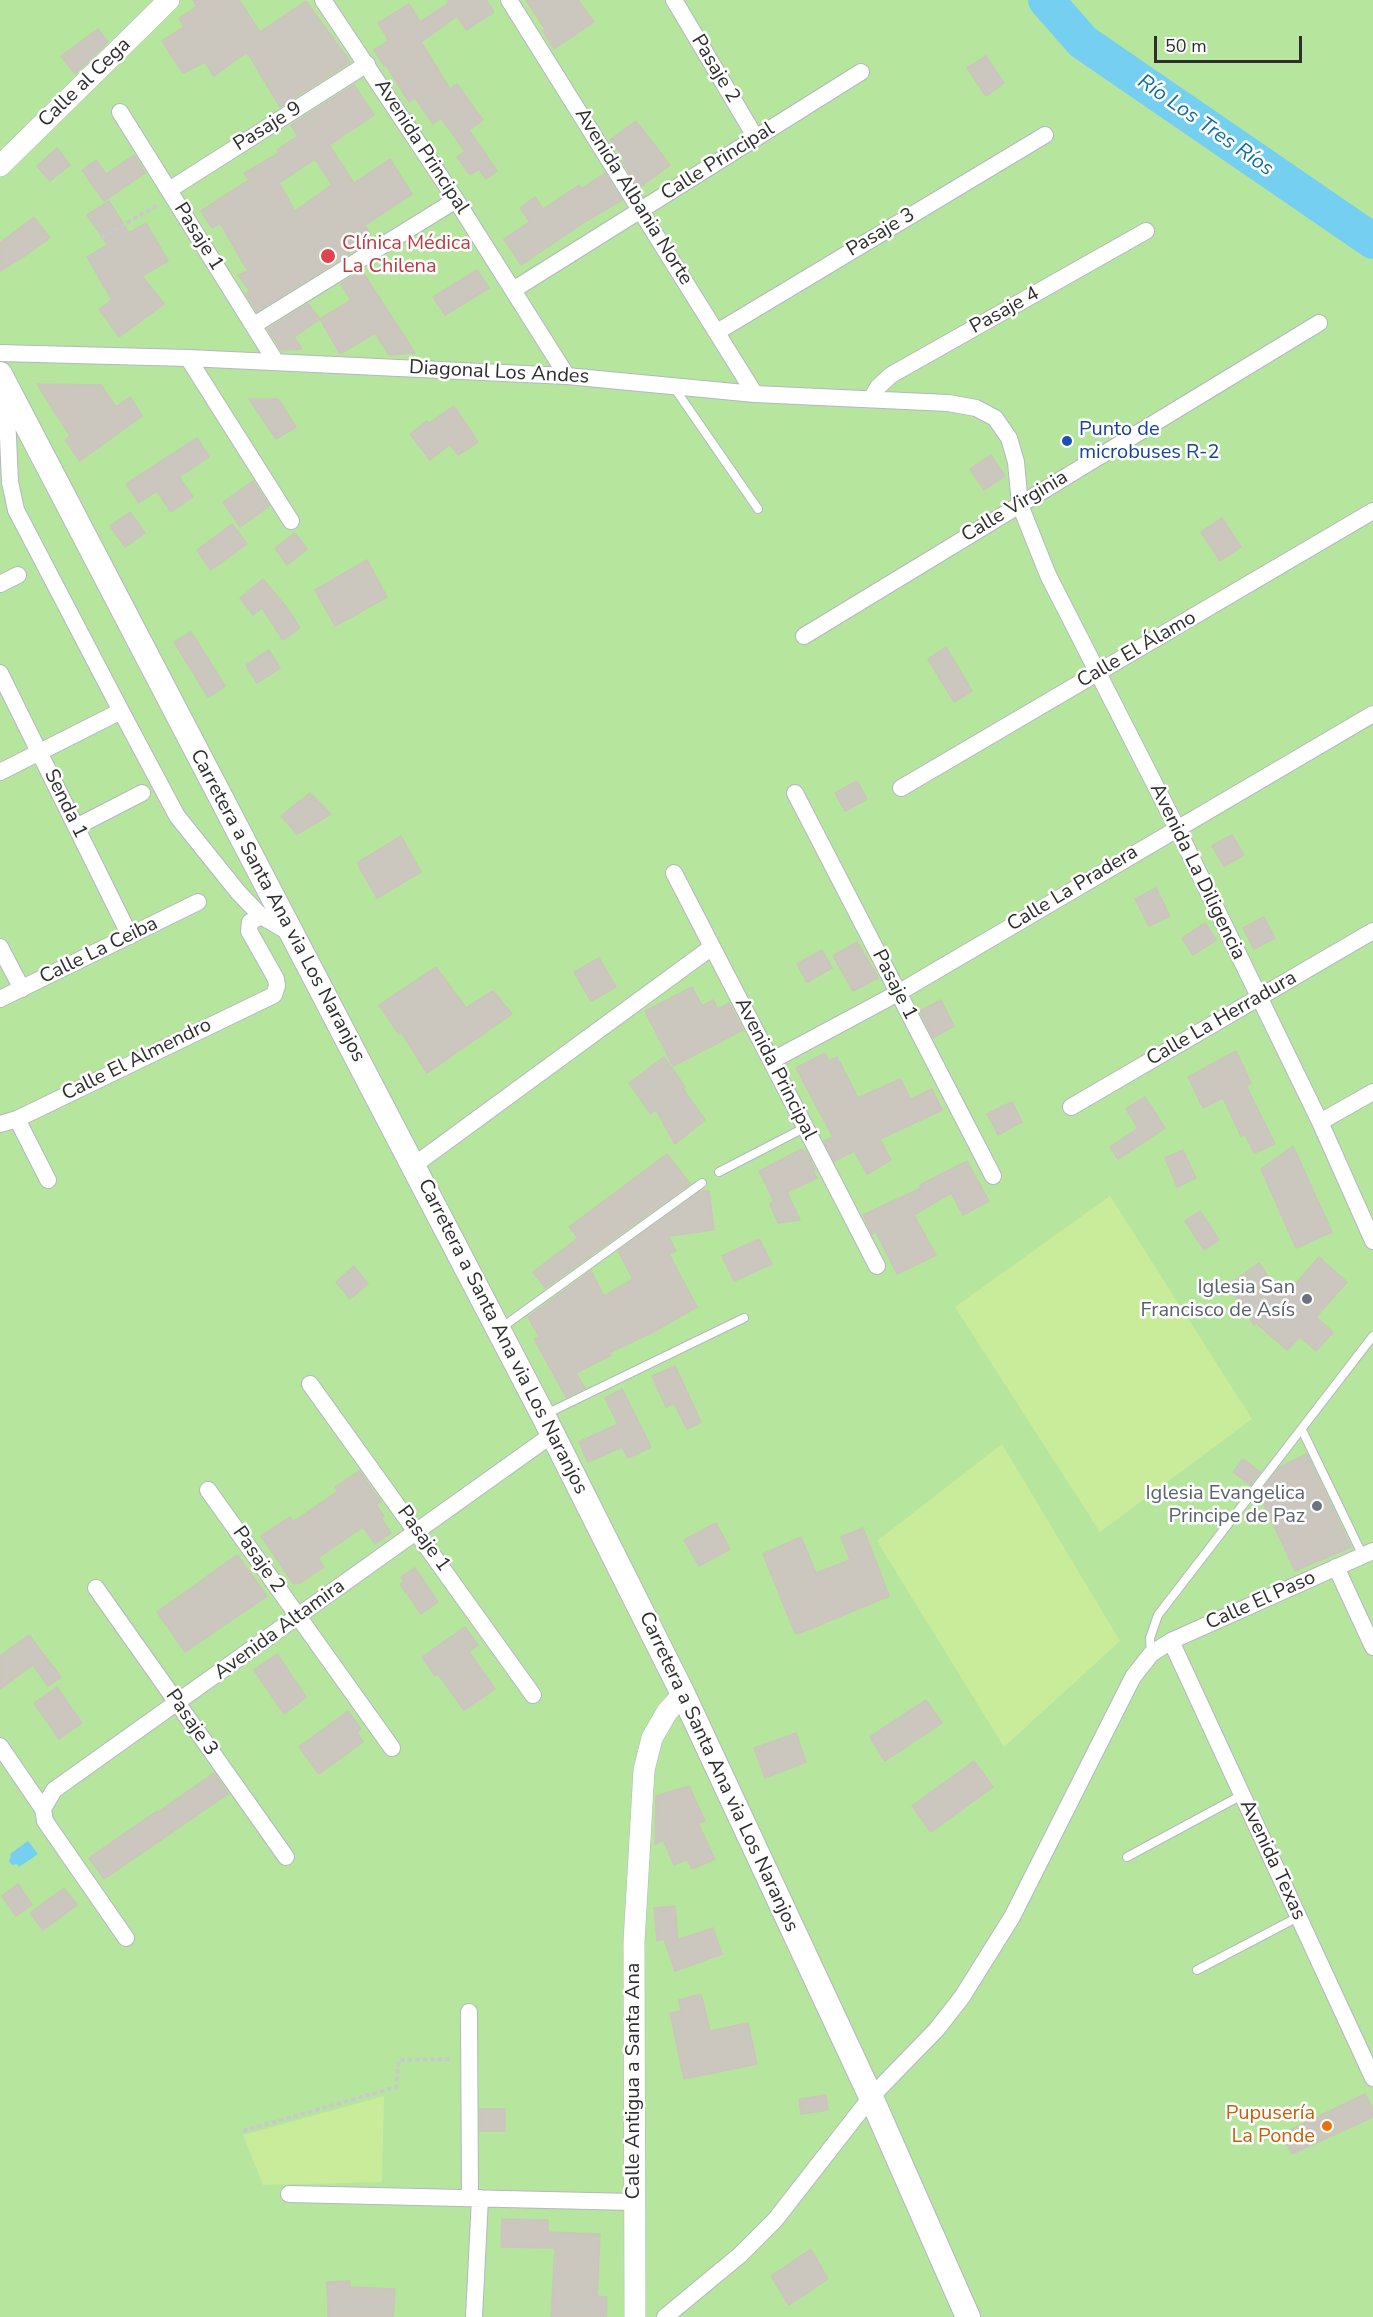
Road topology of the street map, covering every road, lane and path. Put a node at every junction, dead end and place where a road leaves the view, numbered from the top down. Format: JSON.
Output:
{"nodes":[{"id":1,"x":169,"y":0,"type":"edge"},
{"id":2,"x":509,"y":0,"type":"edge"},
{"id":3,"x":674,"y":0,"type":"edge"},
{"id":4,"x":326,"y":5,"type":"edge"},
{"id":5,"x":367,"y":64,"type":"junction"},
{"id":6,"x":861,"y":72,"type":"dead end"},
{"id":7,"x":120,"y":112,"type":"dead end"},
{"id":8,"x":1045,"y":135,"type":"dead end"},
{"id":9,"x":756,"y":138,"type":"junction"},
{"id":10,"x":0,"y":166,"type":"edge"},
{"id":11,"x":171,"y":193,"type":"junction"},
{"id":12,"x":456,"y":200,"type":"junction"},
{"id":13,"x":642,"y":210,"type":"junction"},
{"id":14,"x":1146,"y":231,"type":"dead end"},
{"id":15,"x":101,"y":238,"type":"dead end"},
{"id":16,"x":513,"y":290,"type":"junction"},
{"id":17,"x":1319,"y":323,"type":"dead end"},
{"id":18,"x":254,"y":325,"type":"junction"},
{"id":19,"x":717,"y":332,"type":"junction"},
{"id":20,"x":0,"y":352,"type":"edge"},
{"id":21,"x":188,"y":358,"type":"junction"},
{"id":22,"x":276,"y":362,"type":"junction"},
{"id":23,"x":567,"y":376,"type":"junction"},
{"id":24,"x":3,"y":380,"type":"edge"},
{"id":25,"x":673,"y":386,"type":"junction"},
{"id":26,"x":755,"y":394,"type":"junction"},
{"id":27,"x":871,"y":399,"type":"junction"},
{"id":28,"x":994,"y":418,"type":"joint"},
{"id":29,"x":1020,"y":505,"type":"junction"},
{"id":30,"x":758,"y":509,"type":"dead end"},
{"id":31,"x":1373,"y":511,"type":"edge"},
{"id":32,"x":291,"y":521,"type":"dead end"},
{"id":33,"x":18,"y":575,"type":"dead end"},
{"id":34,"x":0,"y":584,"type":"edge"},
{"id":35,"x":804,"y":636,"type":"dead end"},
{"id":36,"x":0,"y":673,"type":"edge"},
{"id":37,"x":1098,"y":673,"type":"junction"},
{"id":38,"x":121,"y":711,"type":"junction"},
{"id":39,"x":1373,"y":714,"type":"edge"},
{"id":40,"x":39,"y":753,"type":"junction"},
{"id":41,"x":0,"y":772,"type":"edge"},
{"id":42,"x":901,"y":788,"type":"dead end"},
{"id":43,"x":795,"y":793,"type":"dead end"},
{"id":44,"x":142,"y":794,"type":"dead end"},
{"id":45,"x":76,"y":827,"type":"junction"},
{"id":46,"x":1177,"y":828,"type":"junction"},
{"id":47,"x":674,"y":873,"type":"dead end"},
{"id":48,"x":198,"y":902,"type":"dead end"},
{"id":49,"x":261,"y":916,"type":"junction"},
{"id":50,"x":1373,"y":931,"type":"edge"},
{"id":51,"x":293,"y":935,"type":"junction"},
{"id":52,"x":130,"y":936,"type":"junction"},
{"id":53,"x":0,"y":946,"type":"edge"},
{"id":54,"x":712,"y":947,"type":"junction"},
{"id":55,"x":22,"y":988,"type":"junction"},
{"id":56,"x":898,"y":993,"type":"junction"},
{"id":57,"x":1258,"y":997,"type":"junction"},
{"id":58,"x":0,"y":999,"type":"edge"},
{"id":59,"x":771,"y":1061,"type":"junction"},
{"id":60,"x":1373,"y":1092,"type":"edge"},
{"id":61,"x":1071,"y":1107,"type":"dead end"},
{"id":62,"x":17,"y":1119,"type":"junction"},
{"id":63,"x":1320,"y":1122,"type":"junction"},
{"id":64,"x":0,"y":1124,"type":"edge"},
{"id":65,"x":806,"y":1128,"type":"junction"},
{"id":66,"x":412,"y":1166,"type":"junction"},
{"id":67,"x":719,"y":1172,"type":"dead end"},
{"id":68,"x":993,"y":1176,"type":"dead end"},
{"id":69,"x":48,"y":1180,"type":"dead end"},
{"id":70,"x":702,"y":1184,"type":"dead end"},
{"id":71,"x":1373,"y":1241,"type":"edge"},
{"id":72,"x":877,"y":1266,"type":"dead end"},
{"id":73,"x":744,"y":1318,"type":"dead end"},
{"id":74,"x":499,"y":1330,"type":"junction"},
{"id":75,"x":1373,"y":1336,"type":"edge"},
{"id":76,"x":310,"y":1384,"type":"dead end"},
{"id":77,"x":548,"y":1425,"type":"junction"},
{"id":78,"x":1302,"y":1430,"type":"junction"},
{"id":79,"x":208,"y":1490,"type":"dead end"},
{"id":80,"x":418,"y":1531,"type":"junction"},
{"id":81,"x":1368,"y":1553,"type":"edge"},
{"id":82,"x":1336,"y":1568,"type":"junction"},
{"id":83,"x":96,"y":1588,"type":"dead end"},
{"id":84,"x":298,"y":1617,"type":"junction"},
{"id":85,"x":1171,"y":1641,"type":"junction"},
{"id":86,"x":1373,"y":1647,"type":"edge"},
{"id":87,"x":1151,"y":1654,"type":"junction"},
{"id":88,"x":683,"y":1694,"type":"junction"},
{"id":89,"x":533,"y":1695,"type":"dead end"},
{"id":90,"x":177,"y":1703,"type":"junction"},
{"id":91,"x":0,"y":1746,"type":"edge"},
{"id":92,"x":392,"y":1748,"type":"dead end"},
{"id":93,"x":1242,"y":1795,"type":"junction"},
{"id":94,"x":42,"y":1809,"type":"junction"},
{"id":95,"x":286,"y":1857,"type":"dead end"},
{"id":96,"x":1127,"y":1857,"type":"dead end"},
{"id":97,"x":1298,"y":1917,"type":"junction"},
{"id":98,"x":126,"y":1938,"type":"dead end"},
{"id":99,"x":1197,"y":1970,"type":"dead end"},
{"id":100,"x":469,"y":2012,"type":"dead end"},
{"id":101,"x":470,"y":2059,"type":"junction"},
{"id":102,"x":1373,"y":2078,"type":"edge"},
{"id":103,"x":871,"y":2097,"type":"junction"},
{"id":104,"x":243,"y":2131,"type":"dead end"},
{"id":105,"x":289,"y":2194,"type":"dead end"},
{"id":106,"x":475,"y":2198,"type":"junction"},
{"id":107,"x":633,"y":2202,"type":"junction"},
{"id":108,"x":474,"y":2317,"type":"edge"},
{"id":109,"x":635,"y":2317,"type":"edge"},
{"id":110,"x":666,"y":2317,"type":"edge"},
{"id":111,"x":968,"y":2317,"type":"edge"}],
"edges":[{"from":1,"to":10,"type":"street","name":"Calle al Cega"},
{"from":2,"to":13,"type":"street","name":"Avenida Albania Norte"},
{"from":3,"to":9,"type":"street","name":"Pasaje 2"},
{"from":4,"to":5,"type":"street","name":"Avenida Principal"},
{"from":5,"to":11,"type":"street","name":"Pasaje 9"},
{"from":5,"to":12,"type":"street","name":"Avenida Principal"},
{"from":6,"to":9,"type":"street","name":"Calle Principal"},
{"from":7,"to":11,"type":"street","name":"Pasaje 1"},
{"from":8,"to":19,"type":"street","name":"Pasaje 3"},
{"from":9,"to":13,"type":"street","name":"Calle Principal"},
{"from":11,"to":15,"type":"path"},
{"from":11,"to":18,"type":"street","name":"Pasaje 1"},
{"from":12,"to":16,"type":"street","name":"Avenida Principal"},
{"from":12,"to":18,"type":"street"},
{"from":13,"to":16,"type":"street","name":"Calle Principal"},
{"from":13,"to":19,"type":"street","name":"Avenida Albania Norte"},
{"from":14,"to":27,"type":"street","name":"Pasaje 4"},
{"from":16,"to":23,"type":"street","name":"Avenida Principal"},
{"from":17,"to":29,"type":"street","name":"Calle Virginia"},
{"from":18,"to":22,"type":"street","name":"Pasaje 1"},
{"from":19,"to":26,"type":"street","name":"Avenida Albania Norte"},
{"from":20,"to":21,"type":"street","name":"Diagonal Los Andes"},
{"from":21,"to":22,"type":"street","name":"Diagonal Los Andes"},
{"from":21,"to":32,"type":"street"},
{"from":22,"to":23,"type":"street","name":"Diagonal Los Andes"},
{"from":23,"to":25,"type":"street","name":"Diagonal Los Andes"},
{"from":24,"to":38,"type":"street"},
{"from":24,"to":51,"type":"main road","name":"Carretera a Santa Ana via Los Naranjos"},
{"from":25,"to":26,"type":"street","name":"Diagonal Los Andes"},
{"from":25,"to":30,"type":"lane"},
{"from":26,"to":27,"type":"street","name":"Diagonal Los Andes"},
{"from":27,"to":28,"type":"street","name":"Diagonal Los Andes"},
{"from":28,"to":29,"type":"street","name":"Avenida La Diligencia"},
{"from":29,"to":35,"type":"street","name":"Calle Virginia"},
{"from":29,"to":37,"type":"street","name":"Avenida La Diligencia"},
{"from":31,"to":37,"type":"street","name":"Calle El Álamo"},
{"from":33,"to":34,"type":"street"},
{"from":36,"to":40,"type":"street","name":"Senda 1"},
{"from":37,"to":42,"type":"street","name":"Calle El Álamo"},
{"from":37,"to":46,"type":"street","name":"Avenida La Diligencia"},
{"from":38,"to":40,"type":"street"},
{"from":38,"to":49,"type":"street"},
{"from":39,"to":46,"type":"street","name":"Calle La Pradera"},
{"from":40,"to":41,"type":"street"},
{"from":40,"to":45,"type":"street","name":"Senda 1"},
{"from":43,"to":56,"type":"street","name":"Pasaje 1"},
{"from":44,"to":45,"type":"street"},
{"from":45,"to":52,"type":"street","name":"Senda 1"},
{"from":46,"to":56,"type":"street","name":"Calle La Pradera"},
{"from":46,"to":57,"type":"street","name":"Avenida La Diligencia"},
{"from":47,"to":54,"type":"street","name":"Avenida Principal"},
{"from":48,"to":52,"type":"street","name":"Calle La Ceiba"},
{"from":49,"to":51,"type":"street"},
{"from":49,"to":62,"type":"street","name":"Calle El Almendro"},
{"from":50,"to":57,"type":"street","name":"Calle La Herradura"},
{"from":51,"to":66,"type":"main road","name":"Carretera a Santa Ana via Los Naranjos"},
{"from":52,"to":55,"type":"street","name":"Calle La Ceiba"},
{"from":53,"to":55,"type":"street"},
{"from":54,"to":59,"type":"street","name":"Avenida Principal"},
{"from":54,"to":66,"type":"street"},
{"from":55,"to":58,"type":"street","name":"Calle La Ceiba"},
{"from":56,"to":59,"type":"street","name":"Calle La Pradera"},
{"from":56,"to":68,"type":"street","name":"Pasaje 1"},
{"from":57,"to":61,"type":"street","name":"Calle La Herradura"},
{"from":57,"to":63,"type":"street","name":"Avenida La Diligencia"},
{"from":59,"to":65,"type":"street","name":"Avenida Principal"},
{"from":60,"to":63,"type":"street"},
{"from":62,"to":64,"type":"street","name":"Calle El Almendro"},
{"from":62,"to":69,"type":"street"},
{"from":63,"to":71,"type":"street","name":"Avenida La Diligencia"},
{"from":65,"to":67,"type":"lane"},
{"from":65,"to":72,"type":"street","name":"Avenida Principal"},
{"from":66,"to":74,"type":"main road","name":"Carretera a Santa Ana via Los Naranjos"},
{"from":70,"to":74,"type":"lane"},
{"from":73,"to":77,"type":"lane"},
{"from":74,"to":77,"type":"main road","name":"Carretera a Santa Ana via Los Naranjos"},
{"from":75,"to":78,"type":"lane"},
{"from":76,"to":80,"type":"street","name":"Pasaje 1"},
{"from":77,"to":80,"type":"street","name":"Avenida Altamira"},
{"from":77,"to":88,"type":"main road","name":"Carretera a Santa Ana via Los Naranjos"},
{"from":78,"to":81,"type":"lane"},
{"from":78,"to":87,"type":"lane"},
{"from":79,"to":84,"type":"street","name":"Pasaje 2"},
{"from":80,"to":84,"type":"street","name":"Avenida Altamira"},
{"from":80,"to":89,"type":"street","name":"Pasaje 1"},
{"from":81,"to":82,"type":"street","name":"Calle El Paso"},
{"from":82,"to":85,"type":"street","name":"Calle El Paso"},
{"from":82,"to":86,"type":"street"},
{"from":83,"to":90,"type":"street","name":"Pasaje 3"},
{"from":84,"to":90,"type":"street","name":"Avenida Altamira"},
{"from":84,"to":92,"type":"street","name":"Pasaje 2"},
{"from":85,"to":87,"type":"street","name":"Calle El Paso"},
{"from":85,"to":93,"type":"street","name":"Avenida Texas"},
{"from":87,"to":103,"type":"street","name":"Calle El Paso"},
{"from":88,"to":103,"type":"main road","name":"Carretera a Santa Ana via Los Naranjos"},
{"from":88,"to":107,"type":"street","name":"Calle Antigua a Santa Ana"},
{"from":90,"to":94,"type":"street","name":"Avenida Altamira"},
{"from":90,"to":95,"type":"street","name":"Pasaje 3"},
{"from":91,"to":94,"type":"street"},
{"from":93,"to":96,"type":"lane"},
{"from":93,"to":97,"type":"street","name":"Avenida Texas"},
{"from":94,"to":98,"type":"street"},
{"from":97,"to":99,"type":"lane"},
{"from":97,"to":102,"type":"street","name":"Avenida Texas"},
{"from":100,"to":101,"type":"street"},
{"from":101,"to":104,"type":"path"},
{"from":101,"to":106,"type":"street"},
{"from":103,"to":110,"type":"street","name":"Calle El Paso"},
{"from":103,"to":111,"type":"main road","name":"Carretera a Santa Ana via Los Naranjos"},
{"from":105,"to":106,"type":"street"},
{"from":106,"to":107,"type":"street"},
{"from":106,"to":108,"type":"street"},
{"from":107,"to":109,"type":"street","name":"Calle Antigua a Santa Ana"}]}
